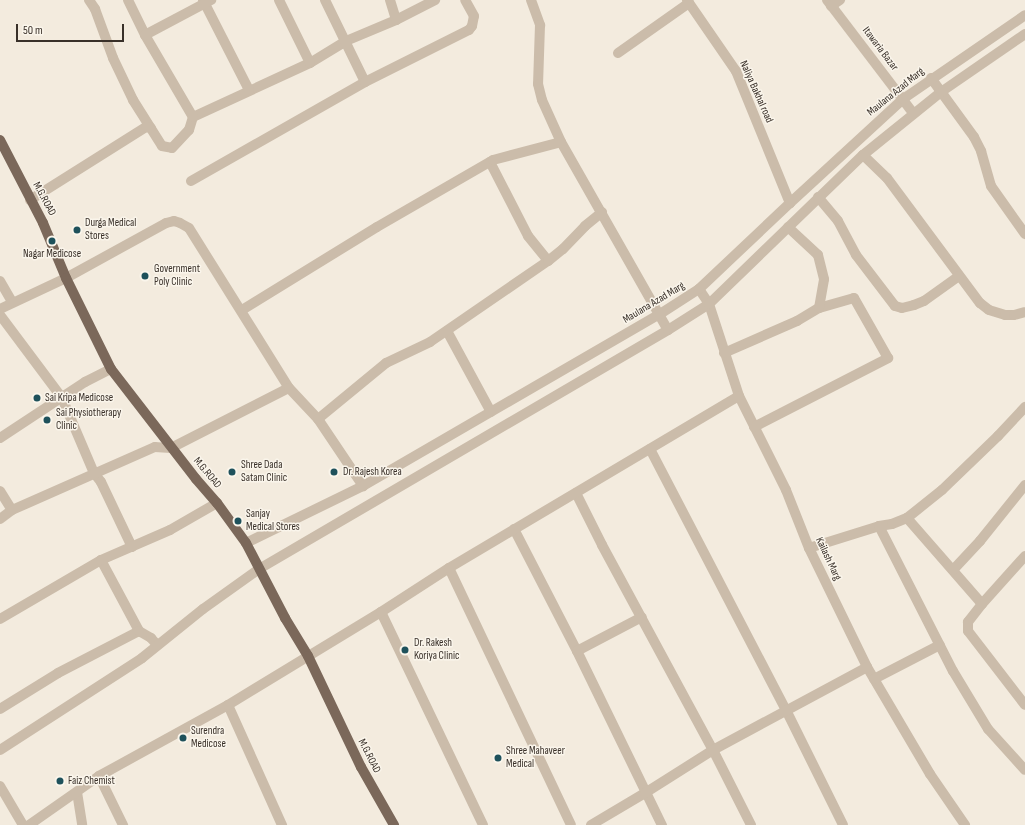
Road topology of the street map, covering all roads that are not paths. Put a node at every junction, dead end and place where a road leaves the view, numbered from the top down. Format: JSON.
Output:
{"nodes":[{"id":1,"x":88,"y":0,"type":"edge"},
{"id":2,"x":128,"y":0,"type":"edge"},
{"id":3,"x":278,"y":0,"type":"edge"},
{"id":4,"x":325,"y":0,"type":"edge"},
{"id":5,"x":390,"y":0,"type":"edge"},
{"id":6,"x":435,"y":0,"type":"edge"},
{"id":7,"x":466,"y":0,"type":"edge"},
{"id":8,"x":531,"y":0,"type":"edge"},
{"id":9,"x":207,"y":1,"type":"edge"},
{"id":10,"x":688,"y":1,"type":"edge"},
{"id":11,"x":833,"y":2,"type":"edge"},
{"id":12,"x":1025,"y":14,"type":"edge"},
{"id":13,"x":396,"y":20,"type":"junction"},
{"id":14,"x":1025,"y":34,"type":"edge"},
{"id":15,"x":145,"y":35,"type":"junction"},
{"id":16,"x":346,"y":41,"type":"junction"},
{"id":17,"x":618,"y":53,"type":"dead end"},
{"id":18,"x":310,"y":62,"type":"junction"},
{"id":19,"x":931,"y":78,"type":"junction"},
{"id":20,"x":365,"y":82,"type":"junction"},
{"id":21,"x":249,"y":90,"type":"junction"},
{"id":22,"x":941,"y":92,"type":"junction"},
{"id":23,"x":902,"y":99,"type":"junction"},
{"id":24,"x":913,"y":113,"type":"junction"},
{"id":25,"x":193,"y":118,"type":"junction"},
{"id":26,"x":151,"y":128,"type":"junction"},
{"id":27,"x":0,"y":140,"type":"edge"},
{"id":28,"x":561,"y":142,"type":"junction"},
{"id":29,"x":863,"y":155,"type":"junction"},
{"id":30,"x":490,"y":162,"type":"junction"},
{"id":31,"x":191,"y":181,"type":"dead end"},
{"id":32,"x":818,"y":197,"type":"junction"},
{"id":33,"x":30,"y":200,"type":"junction"},
{"id":34,"x":790,"y":202,"type":"junction"},
{"id":35,"x":602,"y":212,"type":"junction"},
{"id":36,"x":788,"y":227,"type":"junction"},
{"id":37,"x":1025,"y":234,"type":"edge"},
{"id":38,"x":548,"y":262,"type":"junction"},
{"id":39,"x":959,"y":276,"type":"junction"},
{"id":40,"x":66,"y":278,"type":"junction"},
{"id":41,"x":0,"y":281,"type":"edge"},
{"id":42,"x":699,"y":290,"type":"junction"},
{"id":43,"x":12,"y":302,"type":"junction"},
{"id":44,"x":709,"y":304,"type":"junction"},
{"id":45,"x":819,"y":308,"type":"junction"},
{"id":46,"x":0,"y":309,"type":"edge"},
{"id":47,"x":242,"y":310,"type":"junction"},
{"id":48,"x":1025,"y":312,"type":"edge"},
{"id":49,"x":660,"y":314,"type":"junction"},
{"id":50,"x":0,"y":315,"type":"edge"},
{"id":51,"x":668,"y":330,"type":"junction"},
{"id":52,"x":446,"y":331,"type":"junction"},
{"id":53,"x":724,"y":353,"type":"junction"},
{"id":54,"x":111,"y":369,"type":"junction"},
{"id":55,"x":289,"y":388,"type":"junction"},
{"id":56,"x":739,"y":396,"type":"junction"},
{"id":57,"x":62,"y":398,"type":"junction"},
{"id":58,"x":1025,"y":407,"type":"edge"},
{"id":59,"x":491,"y":412,"type":"junction"},
{"id":60,"x":318,"y":419,"type":"junction"},
{"id":61,"x":754,"y":427,"type":"junction"},
{"id":62,"x":0,"y":438,"type":"edge"},
{"id":63,"x":171,"y":448,"type":"junction"},
{"id":64,"x":650,"y":448,"type":"junction"},
{"id":65,"x":94,"y":473,"type":"junction"},
{"id":66,"x":1025,"y":485,"type":"edge"},
{"id":67,"x":363,"y":486,"type":"junction"},
{"id":68,"x":0,"y":491,"type":"edge"},
{"id":69,"x":576,"y":493,"type":"junction"},
{"id":70,"x":217,"y":503,"type":"junction"},
{"id":71,"x":12,"y":510,"type":"junction"},
{"id":72,"x":907,"y":518,"type":"junction"},
{"id":73,"x":0,"y":519,"type":"edge"},
{"id":74,"x":879,"y":526,"type":"junction"},
{"id":75,"x":514,"y":529,"type":"junction"},
{"id":76,"x":246,"y":543,"type":"junction"},
{"id":77,"x":132,"y":547,"type":"junction"},
{"id":78,"x":809,"y":548,"type":"junction"},
{"id":79,"x":1025,"y":556,"type":"edge"},
{"id":80,"x":101,"y":560,"type":"junction"},
{"id":81,"x":448,"y":568,"type":"junction"},
{"id":82,"x":259,"y":569,"type":"junction"},
{"id":83,"x":953,"y":570,"type":"junction"},
{"id":84,"x":982,"y":604,"type":"junction"},
{"id":85,"x":381,"y":612,"type":"junction"},
{"id":86,"x":642,"y":617,"type":"junction"},
{"id":87,"x":0,"y":619,"type":"edge"},
{"id":88,"x":139,"y":631,"type":"junction"},
{"id":89,"x":157,"y":645,"type":"junction"},
{"id":90,"x":940,"y":645,"type":"junction"},
{"id":91,"x":577,"y":651,"type":"junction"},
{"id":92,"x":308,"y":656,"type":"junction"},
{"id":93,"x":867,"y":667,"type":"junction"},
{"id":94,"x":874,"y":679,"type":"junction"},
{"id":95,"x":228,"y":705,"type":"junction"},
{"id":96,"x":1025,"y":705,"type":"edge"},
{"id":97,"x":0,"y":710,"type":"edge"},
{"id":98,"x":786,"y":710,"type":"junction"},
{"id":99,"x":0,"y":750,"type":"edge"},
{"id":100,"x":713,"y":750,"type":"junction"},
{"id":101,"x":1025,"y":770,"type":"edge"},
{"id":102,"x":98,"y":776,"type":"junction"},
{"id":103,"x":0,"y":786,"type":"edge"},
{"id":104,"x":78,"y":792,"type":"junction"},
{"id":105,"x":645,"y":793,"type":"junction"},
{"id":106,"x":23,"y":825,"type":"edge"},
{"id":107,"x":29,"y":825,"type":"edge"},
{"id":108,"x":82,"y":825,"type":"edge"},
{"id":109,"x":123,"y":825,"type":"edge"},
{"id":110,"x":282,"y":825,"type":"edge"},
{"id":111,"x":394,"y":825,"type":"edge"},
{"id":112,"x":483,"y":825,"type":"edge"},
{"id":113,"x":571,"y":825,"type":"edge"},
{"id":114,"x":590,"y":825,"type":"edge"},
{"id":115,"x":662,"y":825,"type":"edge"},
{"id":116,"x":750,"y":825,"type":"edge"},
{"id":117,"x":843,"y":825,"type":"edge"},
{"id":118,"x":965,"y":825,"type":"edge"}],
"edges":[{"from":1,"to":26,"type":"street"},
{"from":2,"to":15,"type":"street"},
{"from":3,"to":18,"type":"street"},
{"from":4,"to":16,"type":"street"},
{"from":5,"to":13,"type":"street"},
{"from":6,"to":13,"type":"street"},
{"from":7,"to":20,"type":"street"},
{"from":8,"to":28,"type":"street"},
{"from":9,"to":15,"type":"street"},
{"from":9,"to":21,"type":"street"},
{"from":10,"to":17,"type":"street"},
{"from":10,"to":34,"type":"street","name":"Naliya Bakhal road"},
{"from":11,"to":23,"type":"street","name":"Itawaria Bazar"},
{"from":12,"to":19,"type":"street","name":"Maulana Azad Marg"},
{"from":13,"to":16,"type":"street"},
{"from":14,"to":22,"type":"street"},
{"from":15,"to":25,"type":"street"},
{"from":16,"to":18,"type":"street"},
{"from":16,"to":20,"type":"street"},
{"from":18,"to":21,"type":"street"},
{"from":19,"to":22,"type":"street"},
{"from":19,"to":23,"type":"street","name":"Maulana Azad Marg"},
{"from":20,"to":31,"type":"street"},
{"from":21,"to":25,"type":"street"},
{"from":22,"to":24,"type":"street"},
{"from":22,"to":37,"type":"street"},
{"from":23,"to":24,"type":"street","name":"Itawaria Bazar"},
{"from":23,"to":34,"type":"street","name":"Maulana Azad Marg"},
{"from":24,"to":29,"type":"street"},
{"from":25,"to":26,"type":"street"},
{"from":26,"to":33,"type":"street"},
{"from":27,"to":33,"type":"main road","name":"M.G.ROAD"},
{"from":28,"to":30,"type":"street"},
{"from":28,"to":35,"type":"street"},
{"from":29,"to":32,"type":"street"},
{"from":29,"to":39,"type":"street"},
{"from":30,"to":38,"type":"street"},
{"from":30,"to":47,"type":"street"},
{"from":32,"to":36,"type":"street"},
{"from":32,"to":39,"type":"street"},
{"from":33,"to":40,"type":"main road","name":"M.G.ROAD"},
{"from":34,"to":42,"type":"street","name":"Maulana Azad Marg"},
{"from":35,"to":38,"type":"street"},
{"from":35,"to":49,"type":"street"},
{"from":36,"to":44,"type":"street"},
{"from":36,"to":45,"type":"street"},
{"from":38,"to":52,"type":"street"},
{"from":39,"to":48,"type":"street"},
{"from":40,"to":43,"type":"street"},
{"from":40,"to":47,"type":"street"},
{"from":40,"to":54,"type":"main road","name":"M.G.ROAD"},
{"from":41,"to":43,"type":"street"},
{"from":42,"to":44,"type":"street","name":"Kailash Marg"},
{"from":42,"to":49,"type":"street","name":"Maulana Azad Marg"},
{"from":43,"to":46,"type":"street"},
{"from":44,"to":51,"type":"street"},
{"from":44,"to":53,"type":"street","name":"Kailash Marg"},
{"from":45,"to":53,"type":"street"},
{"from":45,"to":61,"type":"street"},
{"from":47,"to":55,"type":"street"},
{"from":49,"to":51,"type":"street"},
{"from":49,"to":59,"type":"street","name":"Maulana Azad Marg"},
{"from":50,"to":57,"type":"street"},
{"from":51,"to":82,"type":"street"},
{"from":52,"to":59,"type":"street"},
{"from":52,"to":60,"type":"street"},
{"from":53,"to":56,"type":"street","name":"Kailash Marg"},
{"from":54,"to":57,"type":"street"},
{"from":54,"to":63,"type":"main road","name":"M.G.ROAD"},
{"from":55,"to":60,"type":"street"},
{"from":55,"to":63,"type":"street"},
{"from":56,"to":61,"type":"street","name":"Kailash Marg"},
{"from":56,"to":64,"type":"street"},
{"from":57,"to":62,"type":"street"},
{"from":57,"to":65,"type":"street"},
{"from":58,"to":72,"type":"street"},
{"from":59,"to":67,"type":"street","name":"Maulana Azad Marg"},
{"from":60,"to":67,"type":"street"},
{"from":61,"to":78,"type":"street","name":"Kailash Marg"},
{"from":63,"to":65,"type":"street"},
{"from":63,"to":70,"type":"main road","name":"M.G.ROAD"},
{"from":64,"to":69,"type":"street"},
{"from":64,"to":98,"type":"street"},
{"from":65,"to":71,"type":"street"},
{"from":65,"to":77,"type":"street"},
{"from":66,"to":83,"type":"street"},
{"from":67,"to":76,"type":"street","name":"Maulana Azad Marg"},
{"from":68,"to":71,"type":"street"},
{"from":69,"to":75,"type":"street"},
{"from":69,"to":86,"type":"street"},
{"from":70,"to":76,"type":"main road","name":"M.G.ROAD"},
{"from":70,"to":77,"type":"street"},
{"from":71,"to":73,"type":"street"},
{"from":72,"to":74,"type":"street"},
{"from":72,"to":83,"type":"street"},
{"from":74,"to":78,"type":"street"},
{"from":74,"to":90,"type":"street"},
{"from":75,"to":81,"type":"street"},
{"from":75,"to":91,"type":"street"},
{"from":76,"to":82,"type":"main road","name":"M.G.ROAD"},
{"from":77,"to":80,"type":"street"},
{"from":78,"to":93,"type":"street","name":"Kailash Marg"},
{"from":79,"to":84,"type":"street"},
{"from":80,"to":87,"type":"street"},
{"from":80,"to":88,"type":"street"},
{"from":81,"to":85,"type":"street"},
{"from":81,"to":113,"type":"street"},
{"from":82,"to":89,"type":"street"},
{"from":82,"to":92,"type":"main road","name":"M.G.ROAD"},
{"from":83,"to":84,"type":"street"},
{"from":84,"to":96,"type":"street"},
{"from":85,"to":92,"type":"street"},
{"from":85,"to":112,"type":"street"},
{"from":86,"to":91,"type":"street"},
{"from":86,"to":100,"type":"street"},
{"from":88,"to":89,"type":"street"},
{"from":88,"to":97,"type":"street"},
{"from":89,"to":99,"type":"street"},
{"from":90,"to":94,"type":"street"},
{"from":90,"to":101,"type":"street"},
{"from":91,"to":105,"type":"street"},
{"from":92,"to":95,"type":"street"},
{"from":92,"to":111,"type":"main road","name":"M.G.ROAD"},
{"from":93,"to":94,"type":"street","name":"Kailash Marg"},
{"from":93,"to":98,"type":"street"},
{"from":94,"to":118,"type":"street","name":"Kailash Marg"},
{"from":95,"to":102,"type":"street"},
{"from":95,"to":110,"type":"street"},
{"from":98,"to":100,"type":"street"},
{"from":98,"to":117,"type":"street"},
{"from":100,"to":105,"type":"street"},
{"from":100,"to":116,"type":"street"},
{"from":102,"to":104,"type":"street"},
{"from":102,"to":109,"type":"street"},
{"from":103,"to":106,"type":"street"},
{"from":104,"to":107,"type":"street"},
{"from":104,"to":108,"type":"street"},
{"from":105,"to":114,"type":"street"},
{"from":105,"to":115,"type":"street"}]}
